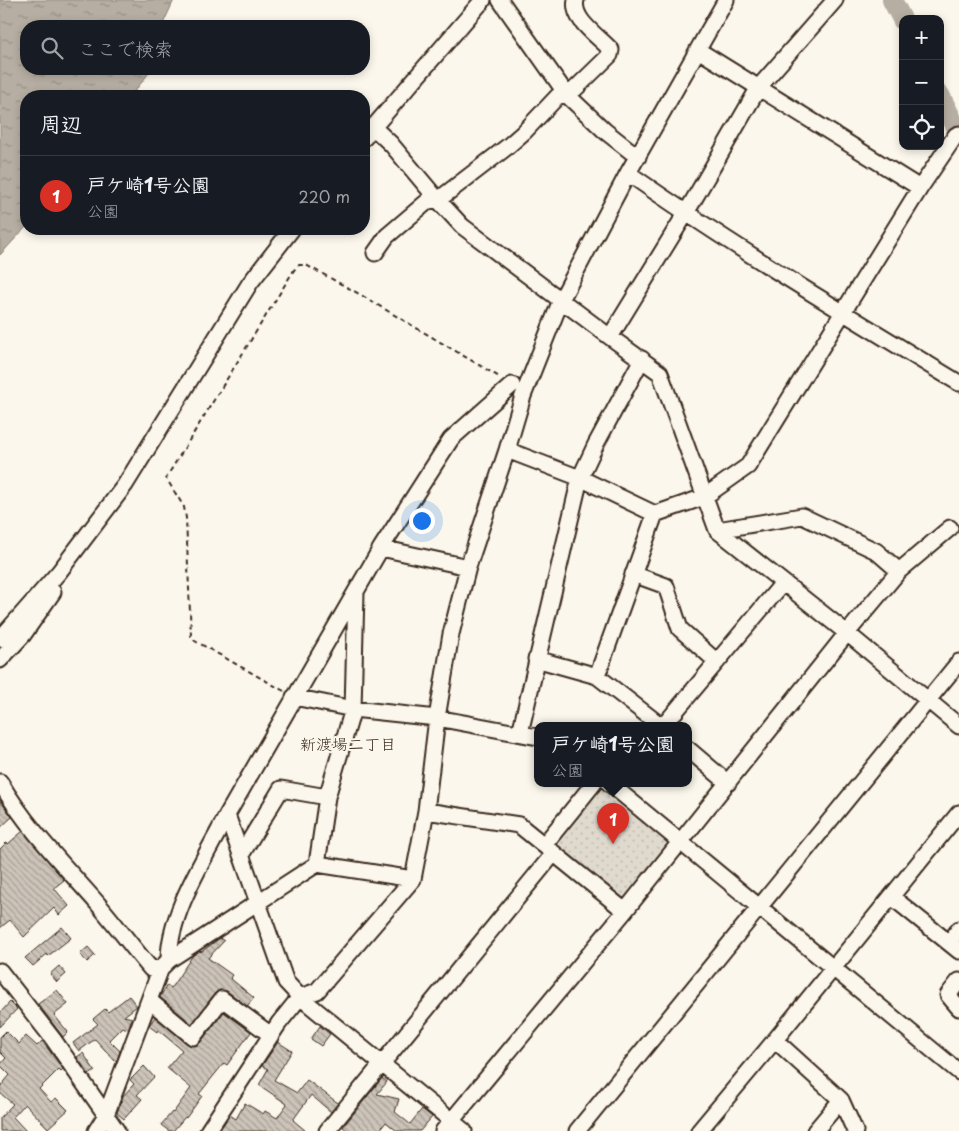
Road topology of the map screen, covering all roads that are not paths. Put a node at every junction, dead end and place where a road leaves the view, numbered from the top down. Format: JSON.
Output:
{"nodes":[{"id":1,"x":483,"y":0,"type":"edge"},
{"id":2,"x":500,"y":0,"type":"edge"},
{"id":3,"x":576,"y":0,"type":"edge"},
{"id":4,"x":726,"y":0,"type":"edge"},
{"id":5,"x":835,"y":0,"type":"edge"},
{"id":6,"x":698,"y":50,"type":"junction"},
{"id":7,"x":759,"y":88,"type":"junction"},
{"id":8,"x":567,"y":96,"type":"junction"},
{"id":9,"x":370,"y":131,"type":"edge"},
{"id":10,"x":370,"y":134,"type":"edge"},
{"id":11,"x":958,"y":134,"type":"edge"},
{"id":12,"x":638,"y":157,"type":"junction"},
{"id":13,"x":628,"y":173,"type":"junction"},
{"id":14,"x":920,"y":188,"type":"junction"},
{"id":15,"x":437,"y":199,"type":"junction"},
{"id":16,"x":686,"y":214,"type":"junction"},
{"id":17,"x":287,"y":235,"type":"edge"},
{"id":18,"x":375,"y":253,"type":"dead end"},
{"id":19,"x":561,"y":300,"type":"junction"},
{"id":20,"x":844,"y":313,"type":"junction"},
{"id":21,"x":610,"y":337,"type":"junction"},
{"id":22,"x":642,"y":359,"type":"junction"},
{"id":23,"x":959,"y":383,"type":"edge"},
{"id":24,"x":512,"y":385,"type":"road end"},
{"id":25,"x":507,"y":450,"type":"junction"},
{"id":26,"x":580,"y":478,"type":"junction"},
{"id":27,"x":704,"y":497,"type":"junction"},
{"id":28,"x":654,"y":514,"type":"junction"},
{"id":29,"x":950,"y":528,"type":"dead end"},
{"id":30,"x":717,"y":530,"type":"junction"},
{"id":31,"x":381,"y":548,"type":"junction"},
{"id":32,"x":468,"y":567,"type":"junction"},
{"id":33,"x":899,"y":571,"type":"junction"},
{"id":34,"x":59,"y":572,"type":"junction"},
{"id":35,"x":633,"y":574,"type":"junction"},
{"id":36,"x":783,"y":583,"type":"junction"},
{"id":37,"x":356,"y":591,"type":"junction"},
{"id":38,"x":847,"y":633,"type":"junction"},
{"id":39,"x":0,"y":639,"type":"edge"},
{"id":40,"x":536,"y":659,"type":"junction"},
{"id":41,"x":0,"y":660,"type":"edge"},
{"id":42,"x":717,"y":662,"type":"junction"},
{"id":43,"x":959,"y":662,"type":"edge"},
{"id":44,"x":597,"y":676,"type":"junction"},
{"id":45,"x":294,"y":696,"type":"junction"},
{"id":46,"x":927,"y":701,"type":"junction"},
{"id":47,"x":353,"y":709,"type":"junction"},
{"id":48,"x":437,"y":718,"type":"junction"},
{"id":49,"x":656,"y":722,"type":"edge"},
{"id":50,"x":667,"y":722,"type":"edge"},
{"id":51,"x":959,"y":726,"type":"edge"},
{"id":52,"x":520,"y":732,"type":"junction"},
{"id":53,"x":534,"y":735,"type":"edge"},
{"id":54,"x":692,"y":752,"type":"edge"},
{"id":55,"x":0,"y":782,"type":"edge"},
{"id":56,"x":728,"y":783,"type":"junction"},
{"id":57,"x":591,"y":787,"type":"edge"},
{"id":58,"x":614,"y":787,"type":"edge"},
{"id":59,"x":327,"y":797,"type":"junction"},
{"id":60,"x":426,"y":811,"type":"junction"},
{"id":61,"x":959,"y":813,"type":"edge"},
{"id":62,"x":227,"y":815,"type":"junction"},
{"id":63,"x":681,"y":842,"type":"junction"},
{"id":64,"x":549,"y":849,"type":"junction"},
{"id":65,"x":241,"y":855,"type":"junction"},
{"id":66,"x":316,"y":864,"type":"junction"},
{"id":67,"x":413,"y":879,"type":"junction"},
{"id":68,"x":892,"y":897,"type":"junction"},
{"id":69,"x":259,"y":901,"type":"junction"},
{"id":70,"x":758,"y":907,"type":"junction"},
{"id":71,"x":625,"y":911,"type":"junction"},
{"id":72,"x":959,"y":929,"type":"edge"},
{"id":73,"x":954,"y":947,"type":"edge"},
{"id":74,"x":165,"y":964,"type":"junction"},
{"id":75,"x":833,"y":969,"type":"junction"},
{"id":76,"x":0,"y":971,"type":"edge"},
{"id":77,"x":959,"y":980,"type":"edge"},
{"id":78,"x":300,"y":997,"type":"junction"},
{"id":79,"x":150,"y":1001,"type":"junction"},
{"id":80,"x":959,"y":1008,"type":"edge"},
{"id":81,"x":271,"y":1035,"type":"junction"},
{"id":82,"x":775,"y":1040,"type":"junction"},
{"id":83,"x":381,"y":1064,"type":"junction"},
{"id":84,"x":959,"y":1072,"type":"edge"},
{"id":85,"x":841,"y":1100,"type":"junction"},
{"id":86,"x":106,"y":1115,"type":"junction"},
{"id":87,"x":447,"y":1126,"type":"edge"},
{"id":88,"x":96,"y":1131,"type":"edge"},
{"id":89,"x":117,"y":1131,"type":"edge"},
{"id":90,"x":208,"y":1131,"type":"edge"},
{"id":91,"x":327,"y":1131,"type":"edge"},
{"id":92,"x":464,"y":1131,"type":"edge"},
{"id":93,"x":577,"y":1131,"type":"edge"},
{"id":94,"x":700,"y":1131,"type":"edge"},
{"id":95,"x":815,"y":1131,"type":"edge"},
{"id":96,"x":855,"y":1131,"type":"edge"}],
"edges":[{"from":1,"to":9,"type":"street"},
{"from":2,"to":8,"type":"street"},
{"from":3,"to":8,"type":"street"},
{"from":4,"to":6,"type":"street"},
{"from":5,"to":7,"type":"street"},
{"from":6,"to":7,"type":"street"},
{"from":6,"to":12,"type":"street"},
{"from":7,"to":14,"type":"street"},
{"from":7,"to":16,"type":"street"},
{"from":8,"to":12,"type":"street"},
{"from":8,"to":15,"type":"street"},
{"from":10,"to":15,"type":"street"},
{"from":11,"to":14,"type":"street"},
{"from":12,"to":13,"type":"street"},
{"from":13,"to":16,"type":"street"},
{"from":13,"to":19,"type":"street"},
{"from":14,"to":20,"type":"street"},
{"from":15,"to":18,"type":"street"},
{"from":15,"to":19,"type":"street"},
{"from":16,"to":20,"type":"street"},
{"from":16,"to":21,"type":"street"},
{"from":17,"to":34,"type":"street"},
{"from":19,"to":21,"type":"street"},
{"from":19,"to":25,"type":"street"},
{"from":20,"to":23,"type":"street"},
{"from":20,"to":27,"type":"street"},
{"from":21,"to":22,"type":"street"},
{"from":22,"to":26,"type":"street"},
{"from":22,"to":27,"type":"street"},
{"from":24,"to":31,"type":"street"},
{"from":25,"to":26,"type":"street"},
{"from":25,"to":32,"type":"street"},
{"from":26,"to":28,"type":"street"},
{"from":26,"to":40,"type":"street"},
{"from":27,"to":28,"type":"street"},
{"from":27,"to":30,"type":"street"},
{"from":28,"to":35,"type":"street"},
{"from":29,"to":33,"type":"street"},
{"from":30,"to":33,"type":"street"},
{"from":30,"to":36,"type":"street"},
{"from":31,"to":32,"type":"street"},
{"from":31,"to":37,"type":"street"},
{"from":32,"to":48,"type":"street"},
{"from":33,"to":38,"type":"street"},
{"from":34,"to":39,"type":"street"},
{"from":34,"to":41,"type":"street"},
{"from":35,"to":42,"type":"street"},
{"from":35,"to":44,"type":"street"},
{"from":36,"to":38,"type":"street"},
{"from":36,"to":42,"type":"street"},
{"from":37,"to":45,"type":"street"},
{"from":37,"to":47,"type":"street"},
{"from":38,"to":46,"type":"street"},
{"from":38,"to":56,"type":"street"},
{"from":40,"to":44,"type":"street"},
{"from":40,"to":52,"type":"street"},
{"from":42,"to":50,"type":"street"},
{"from":43,"to":46,"type":"street"},
{"from":44,"to":49,"type":"street"},
{"from":45,"to":47,"type":"street"},
{"from":45,"to":62,"type":"street"},
{"from":46,"to":51,"type":"street"},
{"from":46,"to":70,"type":"street"},
{"from":47,"to":48,"type":"street"},
{"from":47,"to":59,"type":"street"},
{"from":48,"to":52,"type":"street"},
{"from":48,"to":60,"type":"street"},
{"from":52,"to":53,"type":"street"},
{"from":54,"to":56,"type":"street"},
{"from":55,"to":74,"type":"street"},
{"from":56,"to":63,"type":"street"},
{"from":57,"to":64,"type":"street"},
{"from":58,"to":63,"type":"street"},
{"from":59,"to":65,"type":"street"},
{"from":59,"to":66,"type":"street"},
{"from":60,"to":64,"type":"street"},
{"from":60,"to":67,"type":"street"},
{"from":61,"to":68,"type":"street"},
{"from":62,"to":65,"type":"street"},
{"from":62,"to":74,"type":"street"},
{"from":63,"to":70,"type":"street"},
{"from":63,"to":71,"type":"street"},
{"from":64,"to":71,"type":"street"},
{"from":64,"to":83,"type":"street"},
{"from":65,"to":69,"type":"street"},
{"from":66,"to":67,"type":"street"},
{"from":66,"to":69,"type":"street"},
{"from":67,"to":78,"type":"street"},
{"from":68,"to":73,"type":"street"},
{"from":68,"to":75,"type":"street"},
{"from":69,"to":74,"type":"street"},
{"from":69,"to":78,"type":"street"},
{"from":70,"to":75,"type":"street"},
{"from":70,"to":93,"type":"street"},
{"from":71,"to":87,"type":"street"},
{"from":72,"to":73,"type":"street"},
{"from":74,"to":79,"type":"street"},
{"from":75,"to":82,"type":"street"},
{"from":75,"to":84,"type":"street"},
{"from":76,"to":86,"type":"street"},
{"from":77,"to":80,"type":"street"},
{"from":78,"to":81,"type":"street"},
{"from":78,"to":83,"type":"street"},
{"from":79,"to":81,"type":"street"},
{"from":79,"to":86,"type":"street"},
{"from":81,"to":90,"type":"street"},
{"from":82,"to":85,"type":"street"},
{"from":82,"to":94,"type":"street"},
{"from":83,"to":87,"type":"street"},
{"from":83,"to":91,"type":"street"},
{"from":85,"to":95,"type":"street"},
{"from":85,"to":96,"type":"street"},
{"from":86,"to":88,"type":"street"},
{"from":86,"to":89,"type":"street"},
{"from":87,"to":92,"type":"street"}]}
